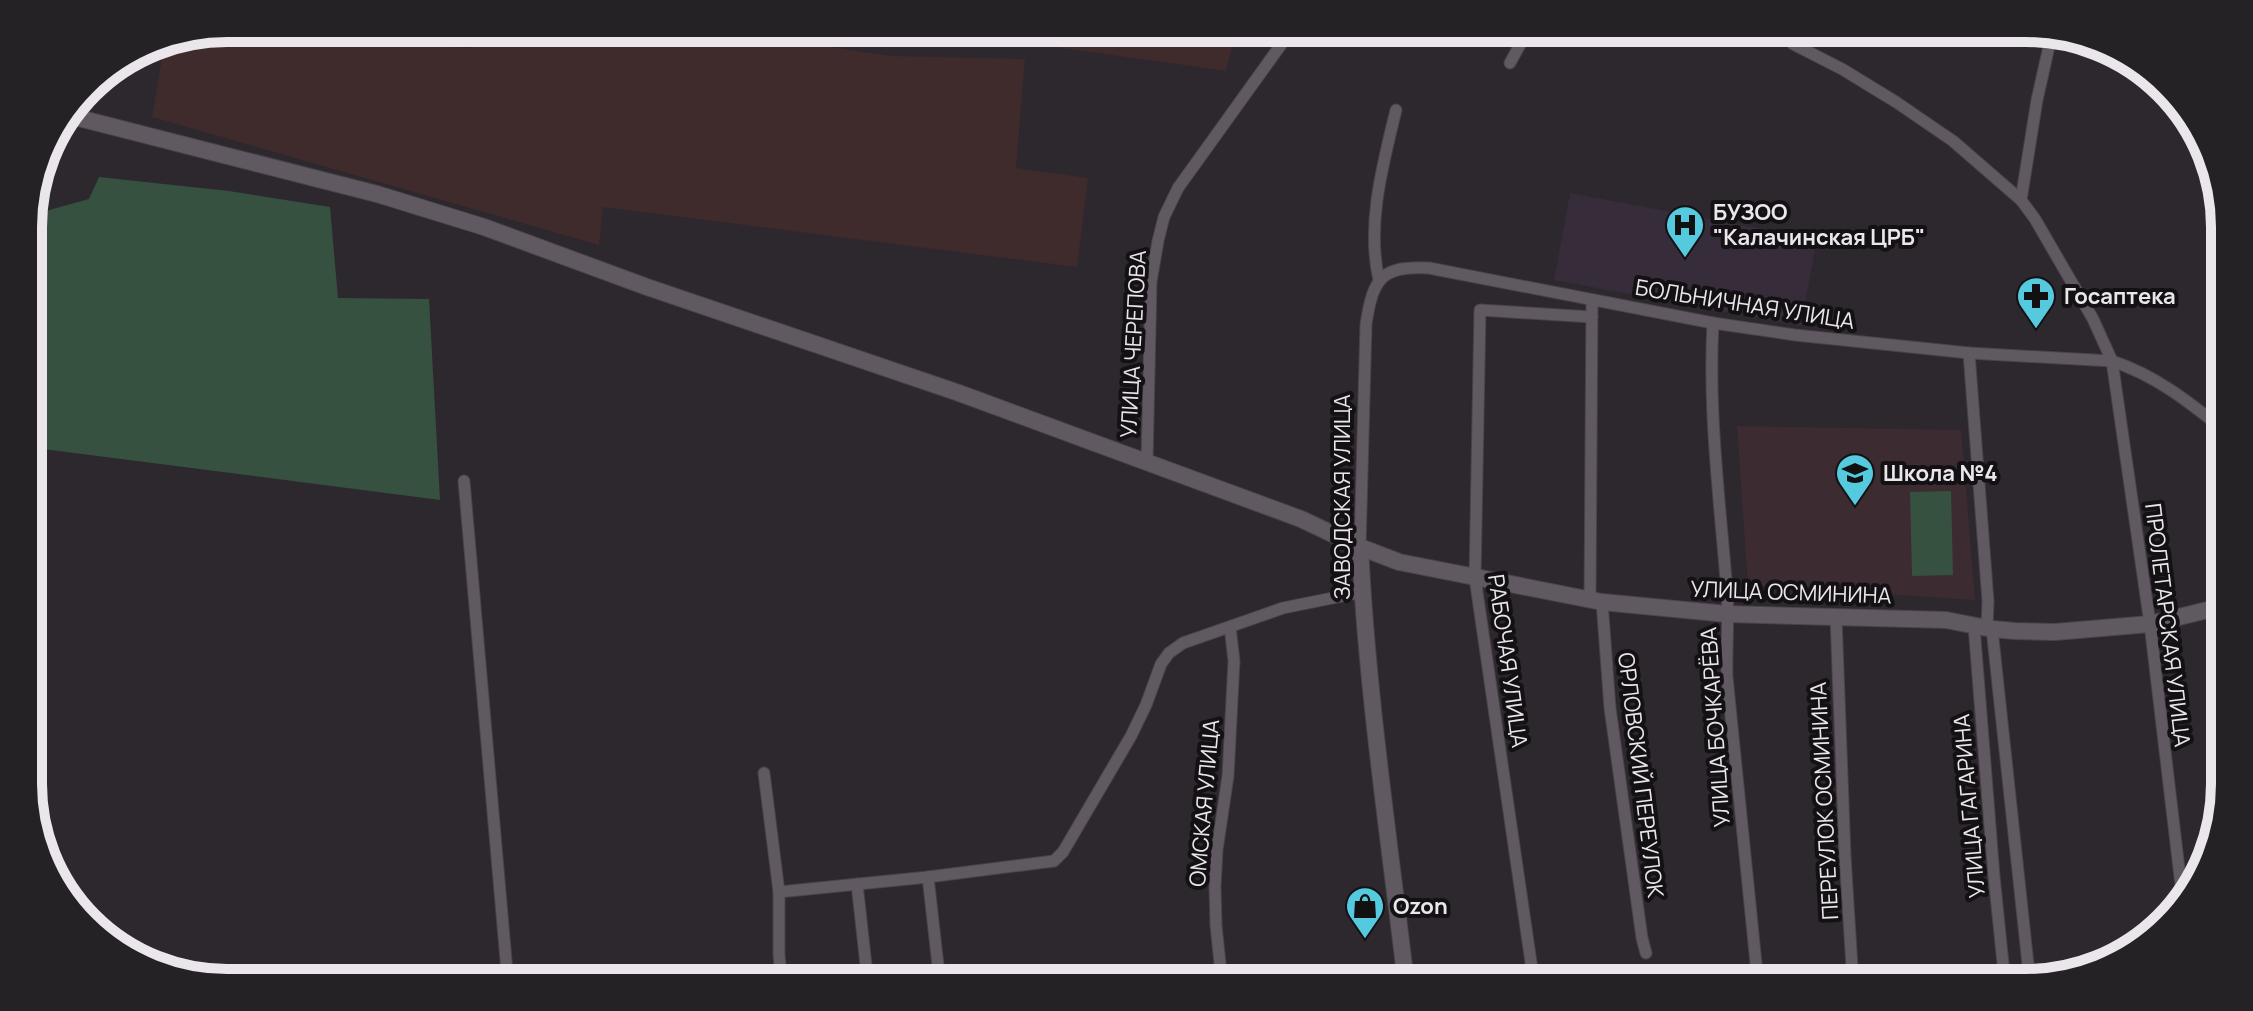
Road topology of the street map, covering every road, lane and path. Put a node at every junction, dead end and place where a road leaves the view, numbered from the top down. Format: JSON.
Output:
{"nodes":[{"id":1,"x":1283,"y":42,"type":"edge"},
{"id":2,"x":1521,"y":42,"type":"edge"},
{"id":3,"x":1791,"y":42,"type":"edge"},
{"id":4,"x":2050,"y":44,"type":"edge"},
{"id":5,"x":1510,"y":63,"type":"dead end"},
{"id":6,"x":1396,"y":110,"type":"dead end"},
{"id":7,"x":78,"y":118,"type":"edge"},
{"id":8,"x":2021,"y":200,"type":"junction"},
{"id":9,"x":1379,"y":280,"type":"junction"},
{"id":10,"x":1592,"y":300,"type":"junction"},
{"id":11,"x":1592,"y":317,"type":"junction"},
{"id":12,"x":1713,"y":323,"type":"junction"},
{"id":13,"x":1969,"y":353,"type":"junction"},
{"id":14,"x":2112,"y":361,"type":"junction"},
{"id":15,"x":2211,"y":420,"type":"edge"},
{"id":16,"x":1147,"y":462,"type":"junction"},
{"id":17,"x":464,"y":481,"type":"dead end"},
{"id":18,"x":1360,"y":547,"type":"junction"},
{"id":19,"x":1475,"y":578,"type":"junction"},
{"id":20,"x":1362,"y":592,"type":"junction"},
{"id":21,"x":1596,"y":601,"type":"junction"},
{"id":22,"x":1727,"y":614,"type":"junction"},
{"id":23,"x":2211,"y":614,"type":"edge"},
{"id":24,"x":1836,"y":617,"type":"junction"},
{"id":25,"x":2150,"y":624,"type":"junction"},
{"id":26,"x":1230,"y":627,"type":"junction"},
{"id":27,"x":1984,"y":628,"type":"junction"},
{"id":28,"x":764,"y":773,"type":"dead end"},
{"id":29,"x":928,"y":877,"type":"junction"},
{"id":30,"x":857,"y":884,"type":"junction"},
{"id":31,"x":2181,"y":884,"type":"edge"},
{"id":32,"x":779,"y":892,"type":"junction"},
{"id":33,"x":1646,"y":953,"type":"dead end"},
{"id":34,"x":507,"y":969,"type":"edge"},
{"id":35,"x":780,"y":969,"type":"edge"},
{"id":36,"x":866,"y":969,"type":"edge"},
{"id":37,"x":938,"y":969,"type":"edge"},
{"id":38,"x":1221,"y":969,"type":"edge"},
{"id":39,"x":1404,"y":969,"type":"edge"},
{"id":40,"x":1532,"y":969,"type":"edge"},
{"id":41,"x":1757,"y":969,"type":"edge"},
{"id":42,"x":1852,"y":969,"type":"edge"},
{"id":43,"x":2004,"y":969,"type":"edge"},
{"id":44,"x":2028,"y":969,"type":"edge"}],
"edges":[{"from":1,"to":16,"type":"street","name":"УЛИЦА ЧЕРЕПОВА"},
{"from":2,"to":5,"type":"street"},
{"from":3,"to":8,"type":"street","name":"ПРОЛЕТАРСКАЯ УЛИЦА"},
{"from":4,"to":8,"type":"street"},
{"from":6,"to":9,"type":"street","name":"ЗАВОДСКАЯ УЛИЦА"},
{"from":7,"to":16,"type":"street","name":"УЛИЦА ОСМИНИНА"},
{"from":8,"to":14,"type":"street","name":"ПРОЛЕТАРСКАЯ УЛИЦА"},
{"from":9,"to":10,"type":"street","name":"БОЛЬНИЧНАЯ УЛИЦА"},
{"from":9,"to":18,"type":"street","name":"ЗАВОДСКАЯ УЛИЦА"},
{"from":10,"to":11,"type":"street","name":"ОРЛОВСКИЙ ПЕРЕУЛОК"},
{"from":10,"to":12,"type":"street","name":"БОЛЬНИЧНАЯ УЛИЦА"},
{"from":11,"to":19,"type":"street","name":"РАБОЧАЯ УЛИЦА"},
{"from":11,"to":21,"type":"street","name":"ОРЛОВСКИЙ ПЕРЕУЛОК"},
{"from":12,"to":13,"type":"street","name":"БОЛЬНИЧНАЯ УЛИЦА"},
{"from":12,"to":22,"type":"street","name":"УЛИЦА БОЧКАРЁВА"},
{"from":13,"to":14,"type":"street","name":"БОЛЬНИЧНАЯ УЛИЦА"},
{"from":13,"to":27,"type":"street","name":"УЛИЦА ГАГАРИНА"},
{"from":14,"to":15,"type":"street","name":"БОЛЬНИЧНАЯ УЛИЦА"},
{"from":14,"to":25,"type":"street","name":"ПРОЛЕТАРСКАЯ УЛИЦА"},
{"from":16,"to":18,"type":"street","name":"УЛИЦА ОСМИНИНА"},
{"from":17,"to":34,"type":"street"},
{"from":18,"to":19,"type":"street","name":"УЛИЦА ОСМИНИНА"},
{"from":18,"to":20,"type":"street","name":"ЗАВОДСКАЯ УЛИЦА"},
{"from":19,"to":21,"type":"street","name":"УЛИЦА ОСМИНИНА"},
{"from":19,"to":40,"type":"street","name":"РАБОЧАЯ УЛИЦА"},
{"from":20,"to":26,"type":"street"},
{"from":20,"to":39,"type":"street","name":"ЗАВОДСКАЯ УЛИЦА"},
{"from":21,"to":22,"type":"street","name":"УЛИЦА ОСМИНИНА"},
{"from":21,"to":33,"type":"street","name":"ОРЛОВСКИЙ ПЕРЕУЛОК"},
{"from":22,"to":24,"type":"street","name":"УЛИЦА ОСМИНИНА"},
{"from":22,"to":41,"type":"street","name":"УЛИЦА БОЧКАРЁВА"},
{"from":23,"to":25,"type":"street","name":"УЛИЦА ОСМИНИНА"},
{"from":24,"to":27,"type":"street","name":"УЛИЦА ОСМИНИНА"},
{"from":24,"to":42,"type":"street","name":"ПЕРЕУЛОК ОСМИНИНА"},
{"from":25,"to":27,"type":"street","name":"УЛИЦА ОСМИНИНА"},
{"from":25,"to":31,"type":"street","name":"ПРОЛЕТАРСКАЯ УЛИЦА"},
{"from":26,"to":29,"type":"street"},
{"from":26,"to":38,"type":"street","name":"ОМСКАЯ УЛИЦА"},
{"from":27,"to":43,"type":"street","name":"УЛИЦА ГАГАРИНА"},
{"from":27,"to":44,"type":"street","name":"УЛИЦА ГАГАРИНА"},
{"from":28,"to":32,"type":"street"},
{"from":29,"to":30,"type":"street"},
{"from":29,"to":37,"type":"street"},
{"from":30,"to":32,"type":"street"},
{"from":30,"to":36,"type":"street"},
{"from":32,"to":35,"type":"street"}]}
